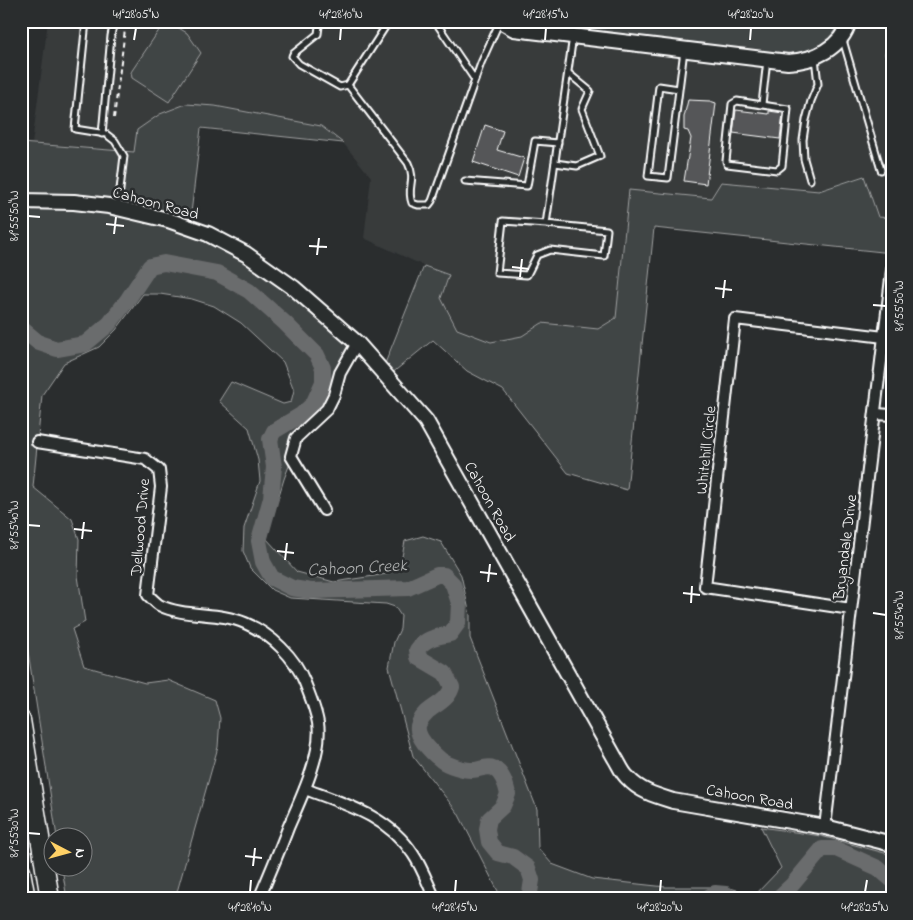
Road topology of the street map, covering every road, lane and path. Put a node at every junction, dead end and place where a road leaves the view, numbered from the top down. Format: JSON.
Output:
{"nodes":[{"id":1,"x":86,"y":21,"type":"edge"},
{"id":2,"x":114,"y":21,"type":"edge"},
{"id":3,"x":126,"y":21,"type":"edge"},
{"id":4,"x":316,"y":21,"type":"edge"},
{"id":5,"x":389,"y":21,"type":"edge"},
{"id":6,"x":435,"y":21,"type":"edge"},
{"id":7,"x":500,"y":21,"type":"edge"},
{"id":8,"x":849,"y":21,"type":"edge"},
{"id":9,"x":841,"y":35,"type":"junction"},
{"id":10,"x":573,"y":36,"type":"junction"},
{"id":11,"x":892,"y":38,"type":"edge"},
{"id":12,"x":684,"y":49,"type":"junction"},
{"id":13,"x":892,"y":56,"type":"edge"},
{"id":14,"x":814,"y":57,"type":"junction"},
{"id":15,"x":767,"y":59,"type":"junction"},
{"id":16,"x":568,"y":73,"type":"junction"},
{"id":17,"x":474,"y":80,"type":"junction"},
{"id":18,"x":348,"y":85,"type":"junction"},
{"id":19,"x":679,"y":89,"type":"junction"},
{"id":20,"x":762,"y":104,"type":"junction"},
{"id":21,"x":114,"y":118,"type":"dead end"},
{"id":22,"x":102,"y":134,"type":"junction"},
{"id":23,"x":558,"y":143,"type":"junction"},
{"id":24,"x":555,"y":163,"type":"junction"},
{"id":25,"x":880,"y":170,"type":"dead end"},
{"id":26,"x":810,"y":180,"type":"dead end"},
{"id":27,"x":465,"y":181,"type":"dead end"},
{"id":28,"x":21,"y":201,"type":"edge"},
{"id":29,"x":117,"y":208,"type":"junction"},
{"id":30,"x":546,"y":224,"type":"junction"},
{"id":31,"x":892,"y":270,"type":"edge"},
{"id":32,"x":884,"y":337,"type":"junction"},
{"id":33,"x":357,"y":343,"type":"junction"},
{"id":34,"x":876,"y":414,"type":"junction"},
{"id":35,"x":892,"y":415,"type":"edge"},
{"id":36,"x":37,"y":442,"type":"dead end"},
{"id":37,"x":324,"y":510,"type":"dead end"},
{"id":38,"x":851,"y":609,"type":"junction"},
{"id":39,"x":21,"y":720,"type":"edge"},
{"id":40,"x":305,"y":789,"type":"junction"},
{"id":41,"x":825,"y":828,"type":"junction"},
{"id":42,"x":892,"y":844,"type":"edge"},
{"id":43,"x":21,"y":871,"type":"edge"},
{"id":44,"x":26,"y":899,"type":"edge"},
{"id":45,"x":50,"y":899,"type":"edge"},
{"id":46,"x":259,"y":899,"type":"edge"},
{"id":47,"x":435,"y":899,"type":"edge"}],
"edges":[{"from":1,"to":22,"type":"lane"},
{"from":2,"to":22,"type":"lane"},
{"from":3,"to":21,"type":"path"},
{"from":4,"to":18,"type":"lane"},
{"from":5,"to":18,"type":"lane"},
{"from":6,"to":17,"type":"lane"},
{"from":7,"to":10,"type":"street"},
{"from":7,"to":17,"type":"lane"},
{"from":8,"to":9,"type":"street"},
{"from":9,"to":14,"type":"street"},
{"from":9,"to":25,"type":"lane"},
{"from":10,"to":12,"type":"street"},
{"from":10,"to":16,"type":"lane"},
{"from":11,"to":13,"type":"lane"},
{"from":12,"to":15,"type":"street"},
{"from":12,"to":19,"type":"lane"},
{"from":14,"to":15,"type":"street"},
{"from":14,"to":26,"type":"lane"},
{"from":15,"to":20,"type":"lane"},
{"from":16,"to":23,"type":"lane"},
{"from":16,"to":24,"type":"lane"},
{"from":17,"to":18,"type":"lane"},
{"from":19,"to":19,"type":"lane"},
{"from":20,"to":20,"type":"lane"},
{"from":22,"to":29,"type":"lane"},
{"from":23,"to":24,"type":"lane"},
{"from":23,"to":27,"type":"lane"},
{"from":24,"to":30,"type":"lane"},
{"from":28,"to":29,"type":"street","name":"Cahoon Road"},
{"from":29,"to":33,"type":"street","name":"Cahoon Road"},
{"from":30,"to":30,"type":"lane"},
{"from":31,"to":32,"type":"street","name":"Bryandale Drive"},
{"from":32,"to":34,"type":"street","name":"Bryandale Drive"},
{"from":32,"to":38,"type":"street","name":"Whitehill Circle"},
{"from":33,"to":37,"type":"street"},
{"from":33,"to":41,"type":"street","name":"Cahoon Road"},
{"from":34,"to":35,"type":"street"},
{"from":34,"to":38,"type":"street","name":"Bryandale Drive"},
{"from":36,"to":40,"type":"street","name":"Dellwood Drive"},
{"from":38,"to":41,"type":"street","name":"Bryandale Drive"},
{"from":39,"to":45,"type":"highway"},
{"from":40,"to":46,"type":"street","name":"Dellwood Drive"},
{"from":40,"to":47,"type":"street"},
{"from":41,"to":42,"type":"street","name":"Cahoon Road"},
{"from":43,"to":44,"type":"highway"}]}
